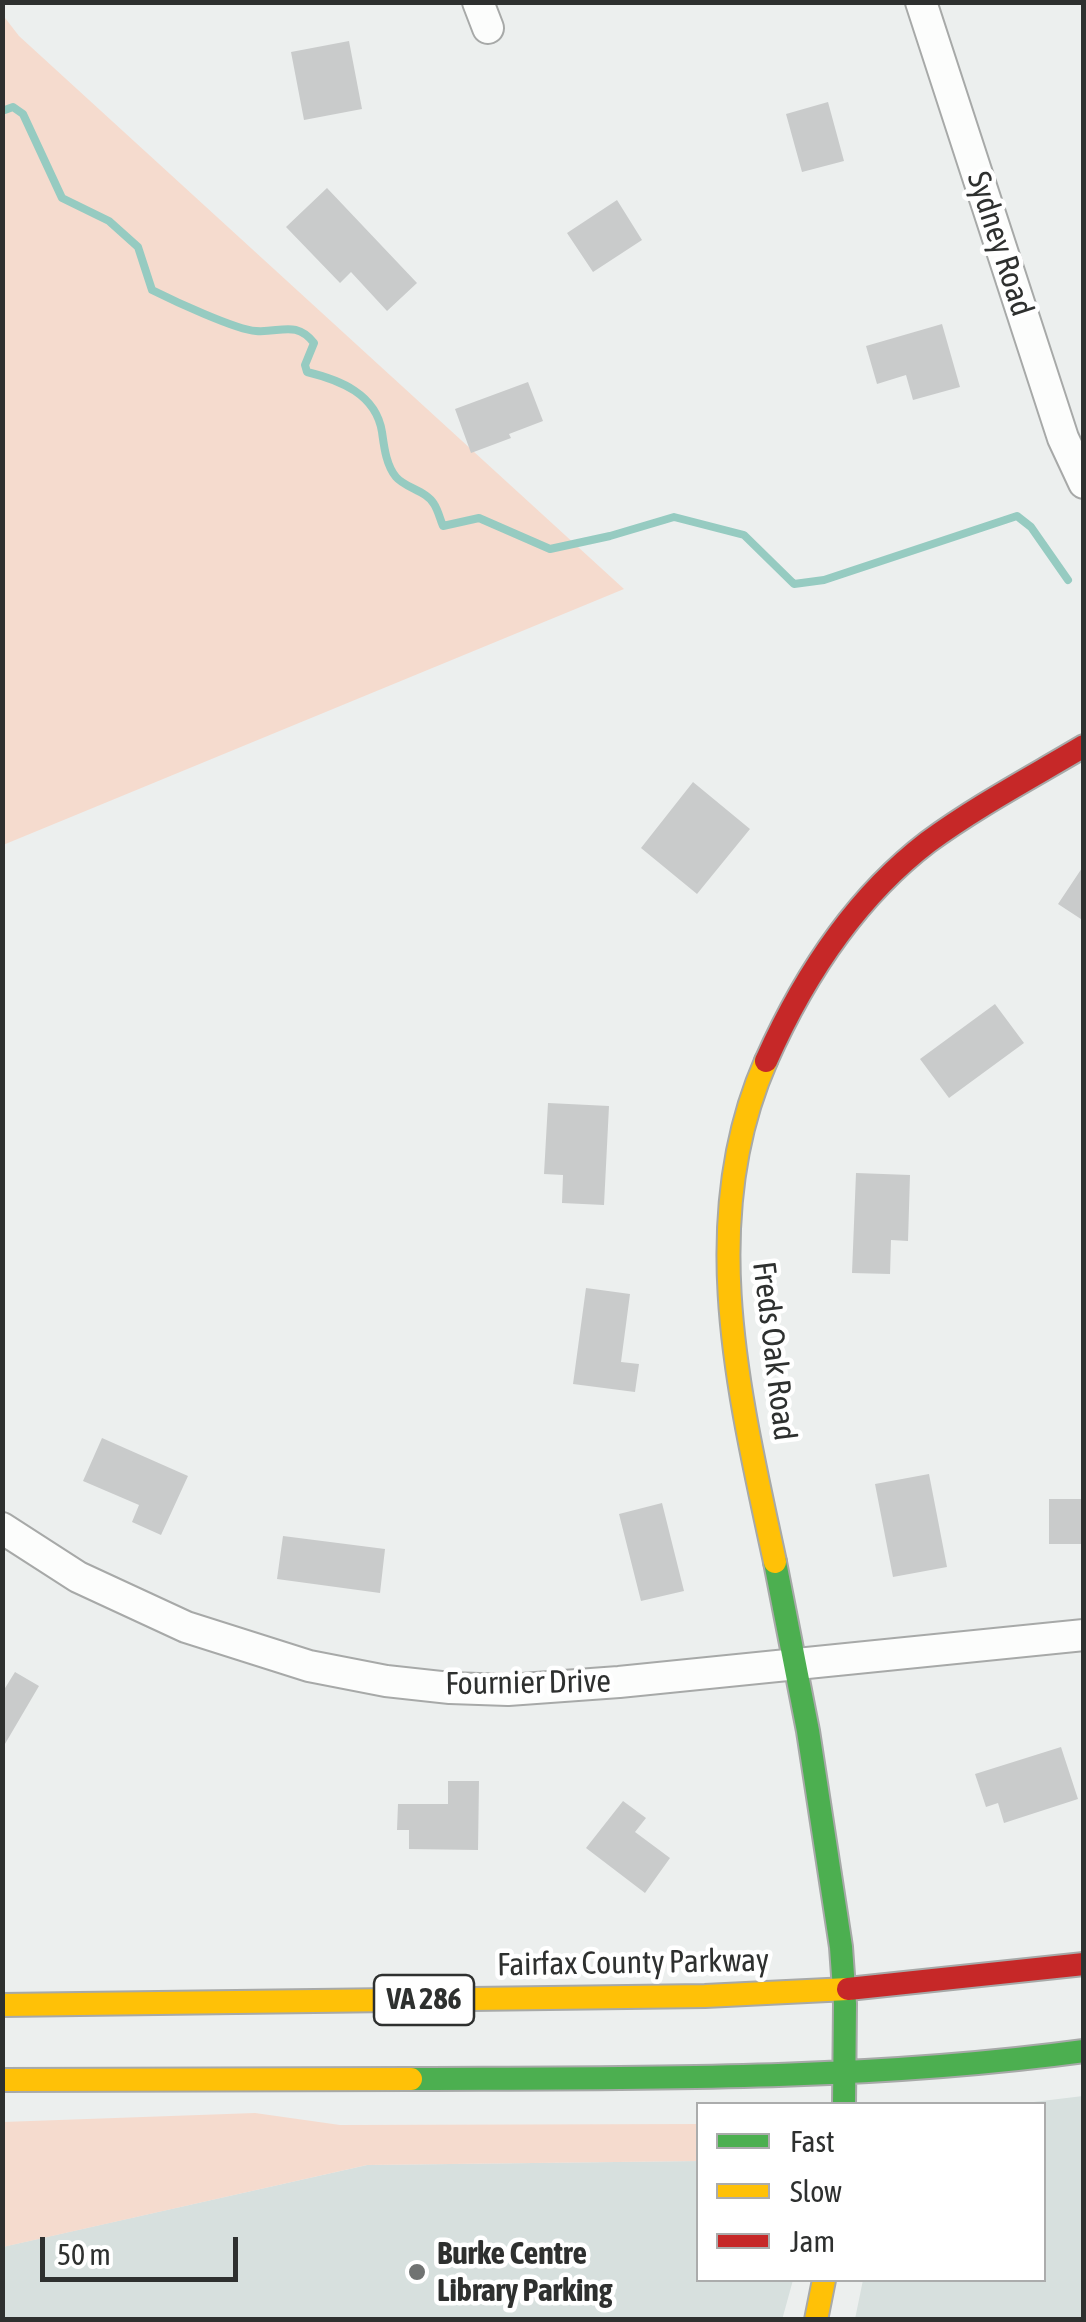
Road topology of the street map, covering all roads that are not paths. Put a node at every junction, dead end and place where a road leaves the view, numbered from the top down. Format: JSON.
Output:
{"nodes":[{"id":1,"x":921,"y":2,"type":"edge"},
{"id":2,"x":1084,"y":484,"type":"edge"},
{"id":3,"x":1084,"y":746,"type":"edge"},
{"id":4,"x":2,"y":1528,"type":"edge"},
{"id":5,"x":1084,"y":1636,"type":"edge"},
{"id":6,"x":795,"y":1662,"type":"junction"},
{"id":7,"x":1084,"y":1964,"type":"edge"},
{"id":8,"x":844,"y":1989,"type":"junction"},
{"id":9,"x":2,"y":2005,"type":"edge"},
{"id":10,"x":1084,"y":2051,"type":"edge"},
{"id":11,"x":845,"y":2072,"type":"junction"},
{"id":12,"x":2,"y":2080,"type":"edge"},
{"id":13,"x":844,"y":2102,"type":"edge"},
{"id":14,"x":824,"y":2282,"type":"edge"},
{"id":15,"x":816,"y":2320,"type":"edge"}],
"edges":[{"from":1,"to":2,"type":"street","name":"Sydney Road"},
{"from":3,"to":6,"type":"main road","name":"Freds Oak Road"},
{"from":4,"to":6,"type":"street","name":"Fournier Drive"},
{"from":5,"to":6,"type":"street","name":"Fournier Drive"},
{"from":6,"to":8,"type":"main road","name":"Freds Oak Road"},
{"from":7,"to":8,"type":"main road","name":"Fairfax County Parkway","number":"VA 286"},
{"from":8,"to":9,"type":"main road","name":"Fairfax County Parkway","number":"VA 286"},
{"from":8,"to":11,"type":"main road","name":"Freds Oak Road"},
{"from":10,"to":11,"type":"main road"},
{"from":11,"to":12,"type":"main road"},
{"from":11,"to":13,"type":"main road","name":"Freds Oak Road"},
{"from":14,"to":15,"type":"main road"}]}
